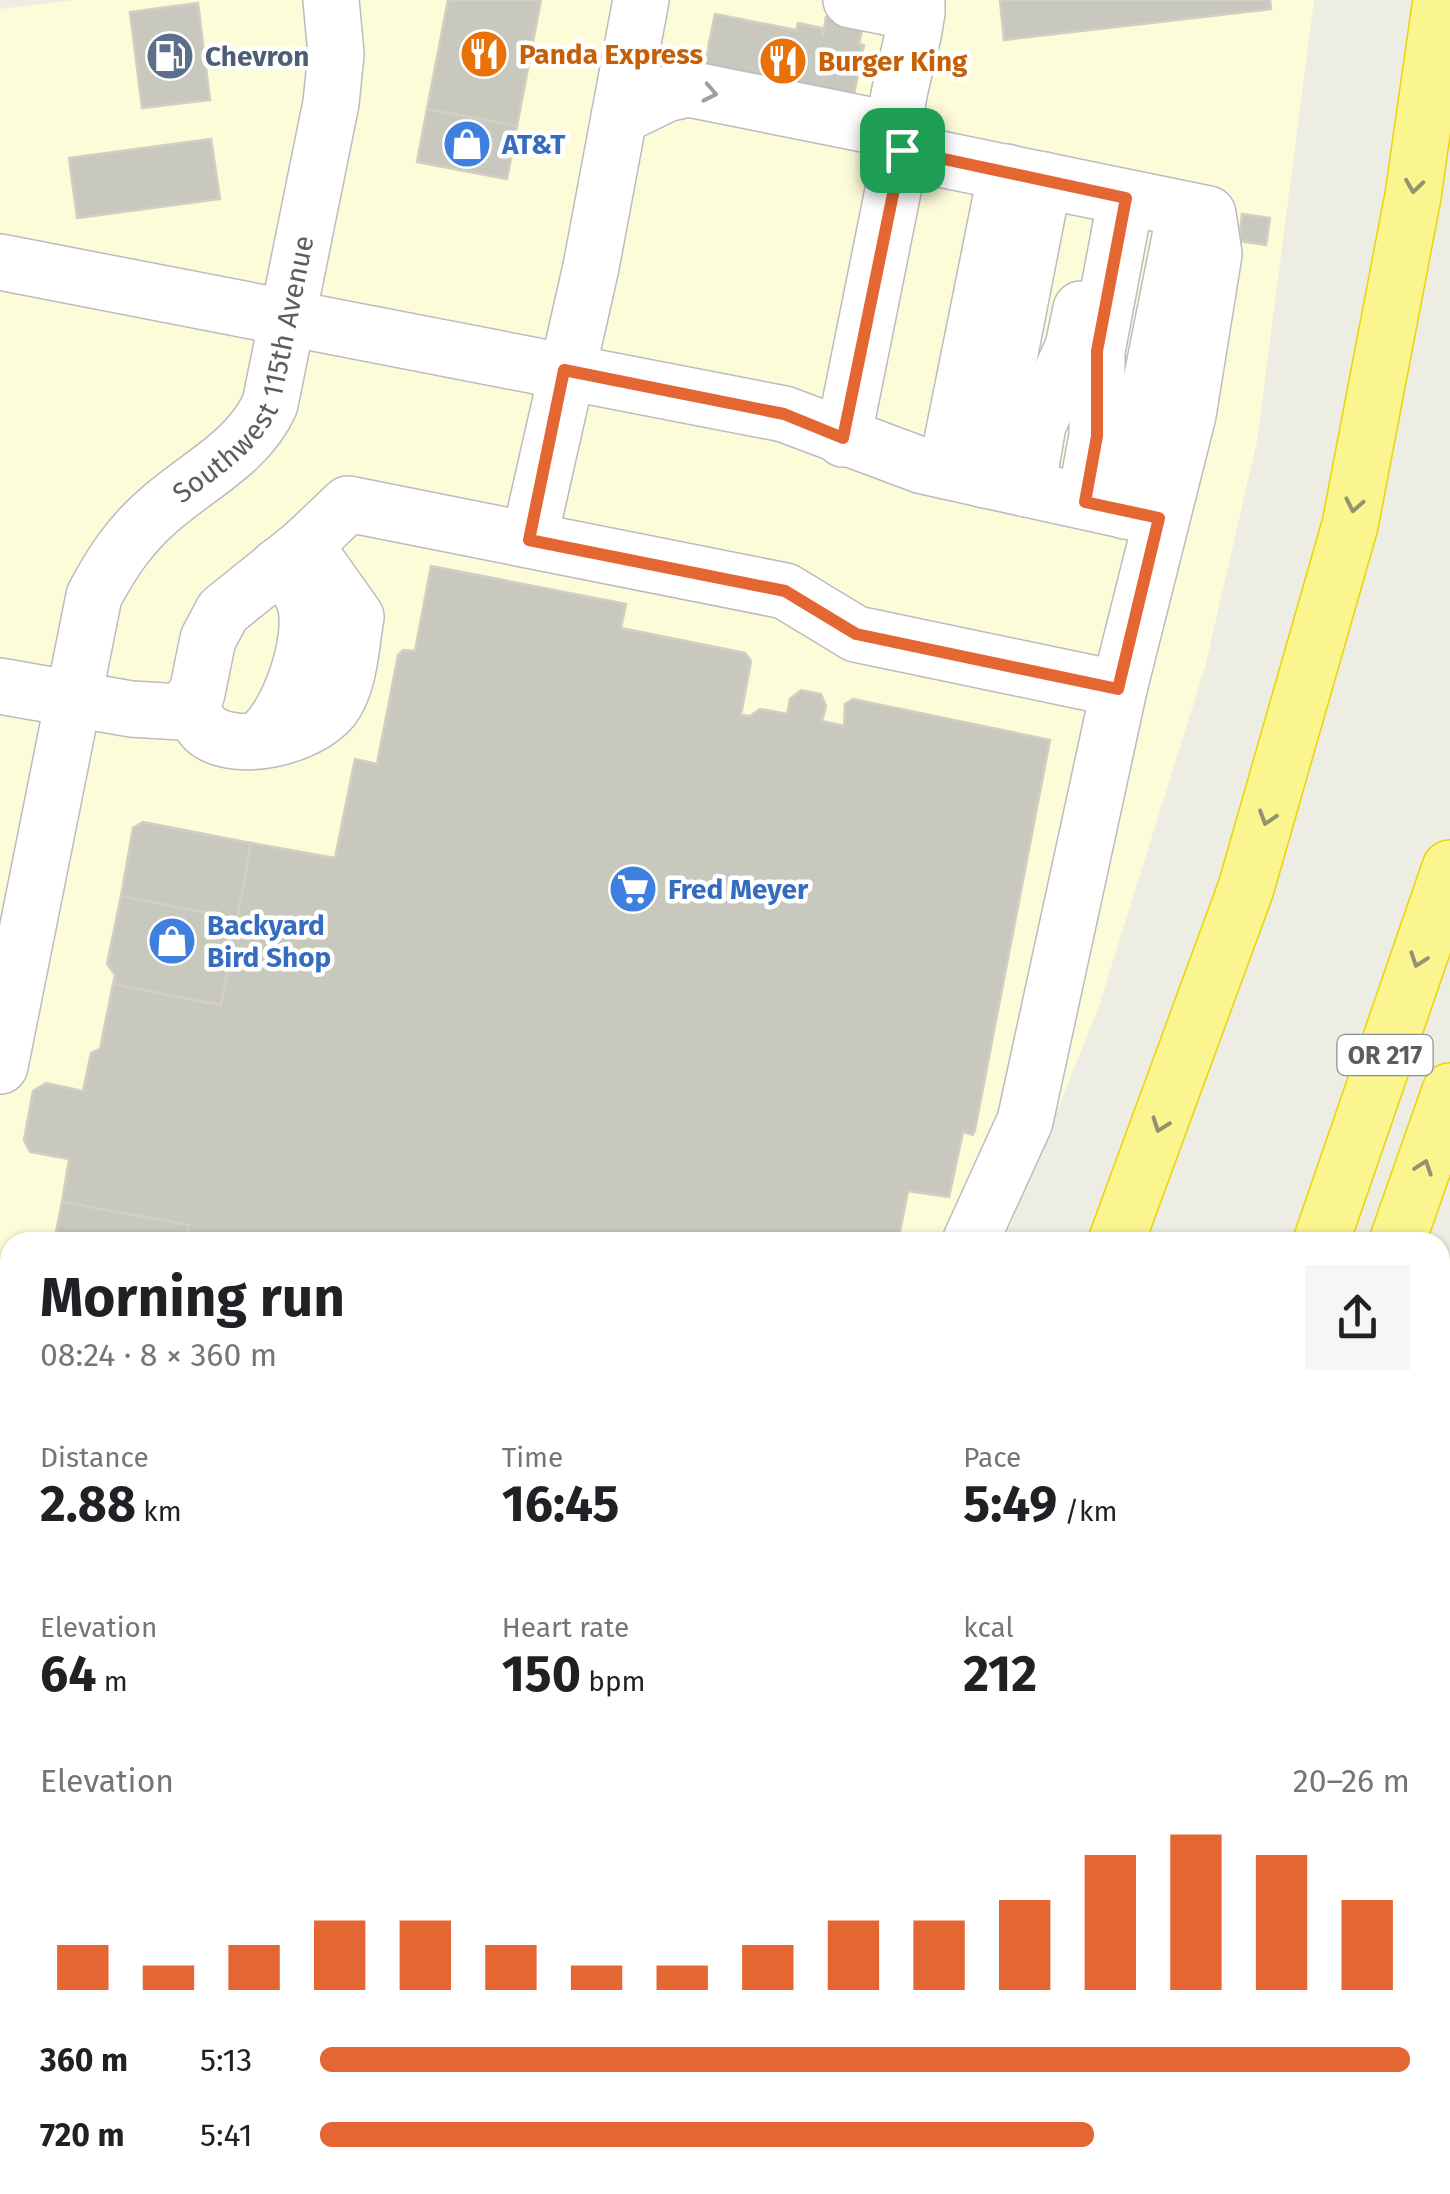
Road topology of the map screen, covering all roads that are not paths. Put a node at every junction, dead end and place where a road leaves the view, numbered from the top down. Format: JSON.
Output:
{"nodes":[{"id":1,"x":330,"y":0,"type":"edge"},
{"id":2,"x":641,"y":0,"type":"edge"},
{"id":3,"x":851,"y":0,"type":"edge"},
{"id":4,"x":1409,"y":0,"type":"edge"},
{"id":5,"x":1440,"y":0,"type":"edge"},
{"id":6,"x":917,"y":6,"type":"edge"},
{"id":7,"x":1426,"y":89,"type":"junction"},
{"id":8,"x":619,"y":117,"type":"junction"},
{"id":9,"x":898,"y":140,"type":"junction"},
{"id":10,"x":1098,"y":192,"type":"junction"},
{"id":11,"x":0,"y":262,"type":"edge"},
{"id":12,"x":288,"y":318,"type":"junction"},
{"id":13,"x":564,"y":370,"type":"junction"},
{"id":14,"x":843,"y":438,"type":"junction"},
{"id":15,"x":977,"y":478,"type":"junction"},
{"id":16,"x":1119,"y":509,"type":"junction"},
{"id":17,"x":529,"y":540,"type":"junction"},
{"id":18,"x":285,"y":560,"type":"junction"},
{"id":19,"x":0,"y":686,"type":"edge"},
{"id":20,"x":1118,"y":689,"type":"junction"},
{"id":21,"x":72,"y":700,"type":"junction"},
{"id":22,"x":190,"y":706,"type":"junction"},
{"id":23,"x":1450,"y":868,"type":"edge"},
{"id":24,"x":0,"y":1066,"type":"edge"},
{"id":25,"x":1450,"y":1090,"type":"edge"},
{"id":26,"x":975,"y":1232,"type":"edge"},
{"id":27,"x":1120,"y":1232,"type":"edge"},
{"id":28,"x":1324,"y":1232,"type":"edge"},
{"id":29,"x":1401,"y":1232,"type":"edge"}],
"edges":[{"from":1,"to":12,"type":"lane","name":"Southwest 115th Avenue"},
{"from":2,"to":8,"type":"lane"},
{"from":3,"to":6,"type":"lane"},
{"from":4,"to":7,"type":"highway"},
{"from":5,"to":7,"type":"highway"},
{"from":6,"to":9,"type":"lane"},
{"from":7,"to":27,"type":"highway","one_way":true},
{"from":8,"to":9,"type":"lane","one_way":true},
{"from":8,"to":13,"type":"lane"},
{"from":9,"to":10,"type":"lane"},
{"from":9,"to":14,"type":"lane"},
{"from":10,"to":15,"type":"lane"},
{"from":10,"to":15,"type":"lane"},
{"from":10,"to":16,"type":"lane"},
{"from":10,"to":16,"type":"lane"},
{"from":11,"to":12,"type":"lane"},
{"from":12,"to":13,"type":"lane"},
{"from":12,"to":21,"type":"lane","name":"Southwest 115th Avenue"},
{"from":13,"to":14,"type":"lane"},
{"from":13,"to":17,"type":"lane"},
{"from":14,"to":15,"type":"lane"},
{"from":15,"to":16,"type":"lane"},
{"from":16,"to":20,"type":"lane"},
{"from":17,"to":18,"type":"lane"},
{"from":17,"to":20,"type":"lane"},
{"from":18,"to":22,"type":"lane"},
{"from":18,"to":22,"type":"lane"},
{"from":19,"to":21,"type":"lane"},
{"from":20,"to":26,"type":"lane"},
{"from":21,"to":22,"type":"lane"},
{"from":21,"to":24,"type":"lane","name":"Southwest 115th Avenue"},
{"from":23,"to":28,"type":"highway","number":"OR 217","one_way":true},
{"from":29,"to":25,"type":"highway","number":"OR 217","one_way":true}]}
